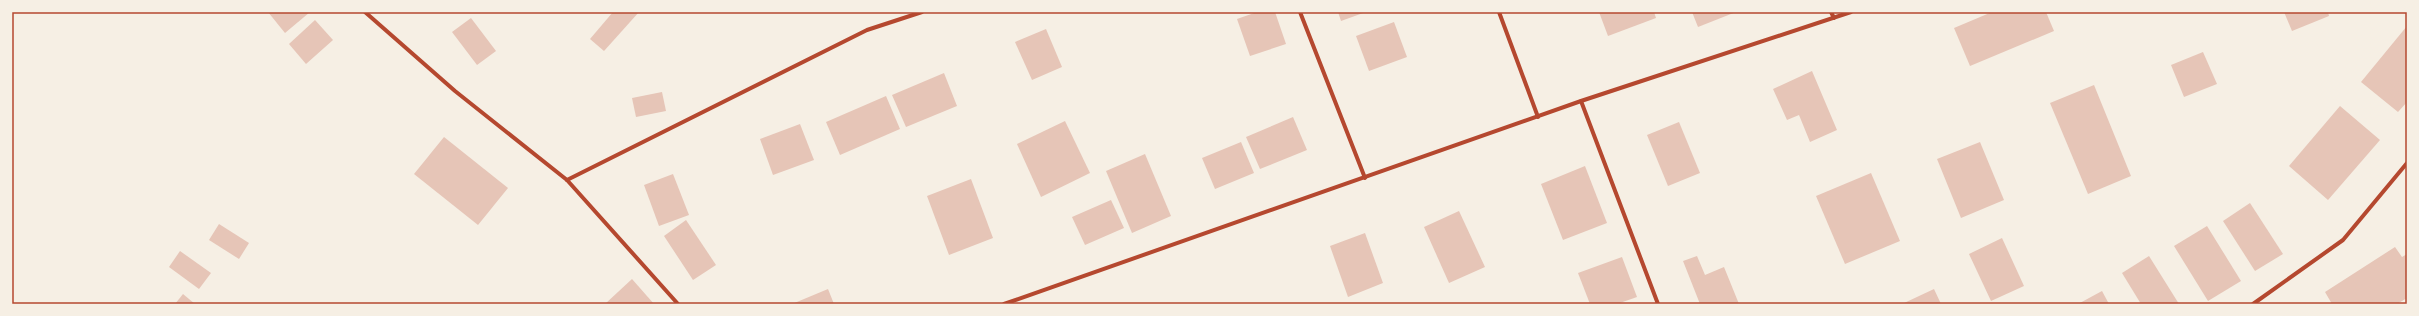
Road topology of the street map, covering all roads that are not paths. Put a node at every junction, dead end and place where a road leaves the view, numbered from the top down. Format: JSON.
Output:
{"nodes":[{"id":1,"x":365,"y":12,"type":"edge"},
{"id":2,"x":922,"y":12,"type":"edge"},
{"id":3,"x":1300,"y":12,"type":"edge"},
{"id":4,"x":1499,"y":12,"type":"edge"},
{"id":5,"x":1831,"y":12,"type":"edge"},
{"id":6,"x":1851,"y":12,"type":"edge"},
{"id":7,"x":1834,"y":18,"type":"junction"},
{"id":8,"x":1580,"y":101,"type":"junction"},
{"id":9,"x":1538,"y":117,"type":"junction"},
{"id":10,"x":2407,"y":163,"type":"edge"},
{"id":11,"x":1365,"y":178,"type":"junction"},
{"id":12,"x":567,"y":180,"type":"junction"},
{"id":13,"x":678,"y":304,"type":"edge"},
{"id":14,"x":1004,"y":304,"type":"edge"},
{"id":15,"x":1658,"y":304,"type":"edge"},
{"id":16,"x":2253,"y":304,"type":"edge"}],
"edges":[{"from":1,"to":12,"type":"street"},
{"from":2,"to":12,"type":"street"},
{"from":3,"to":11,"type":"street"},
{"from":4,"to":9,"type":"street"},
{"from":5,"to":7,"type":"street"},
{"from":6,"to":7,"type":"street"},
{"from":7,"to":8,"type":"street"},
{"from":8,"to":9,"type":"street"},
{"from":8,"to":15,"type":"street"},
{"from":9,"to":11,"type":"street"},
{"from":10,"to":16,"type":"street"},
{"from":11,"to":14,"type":"street"},
{"from":12,"to":13,"type":"street"}]}
